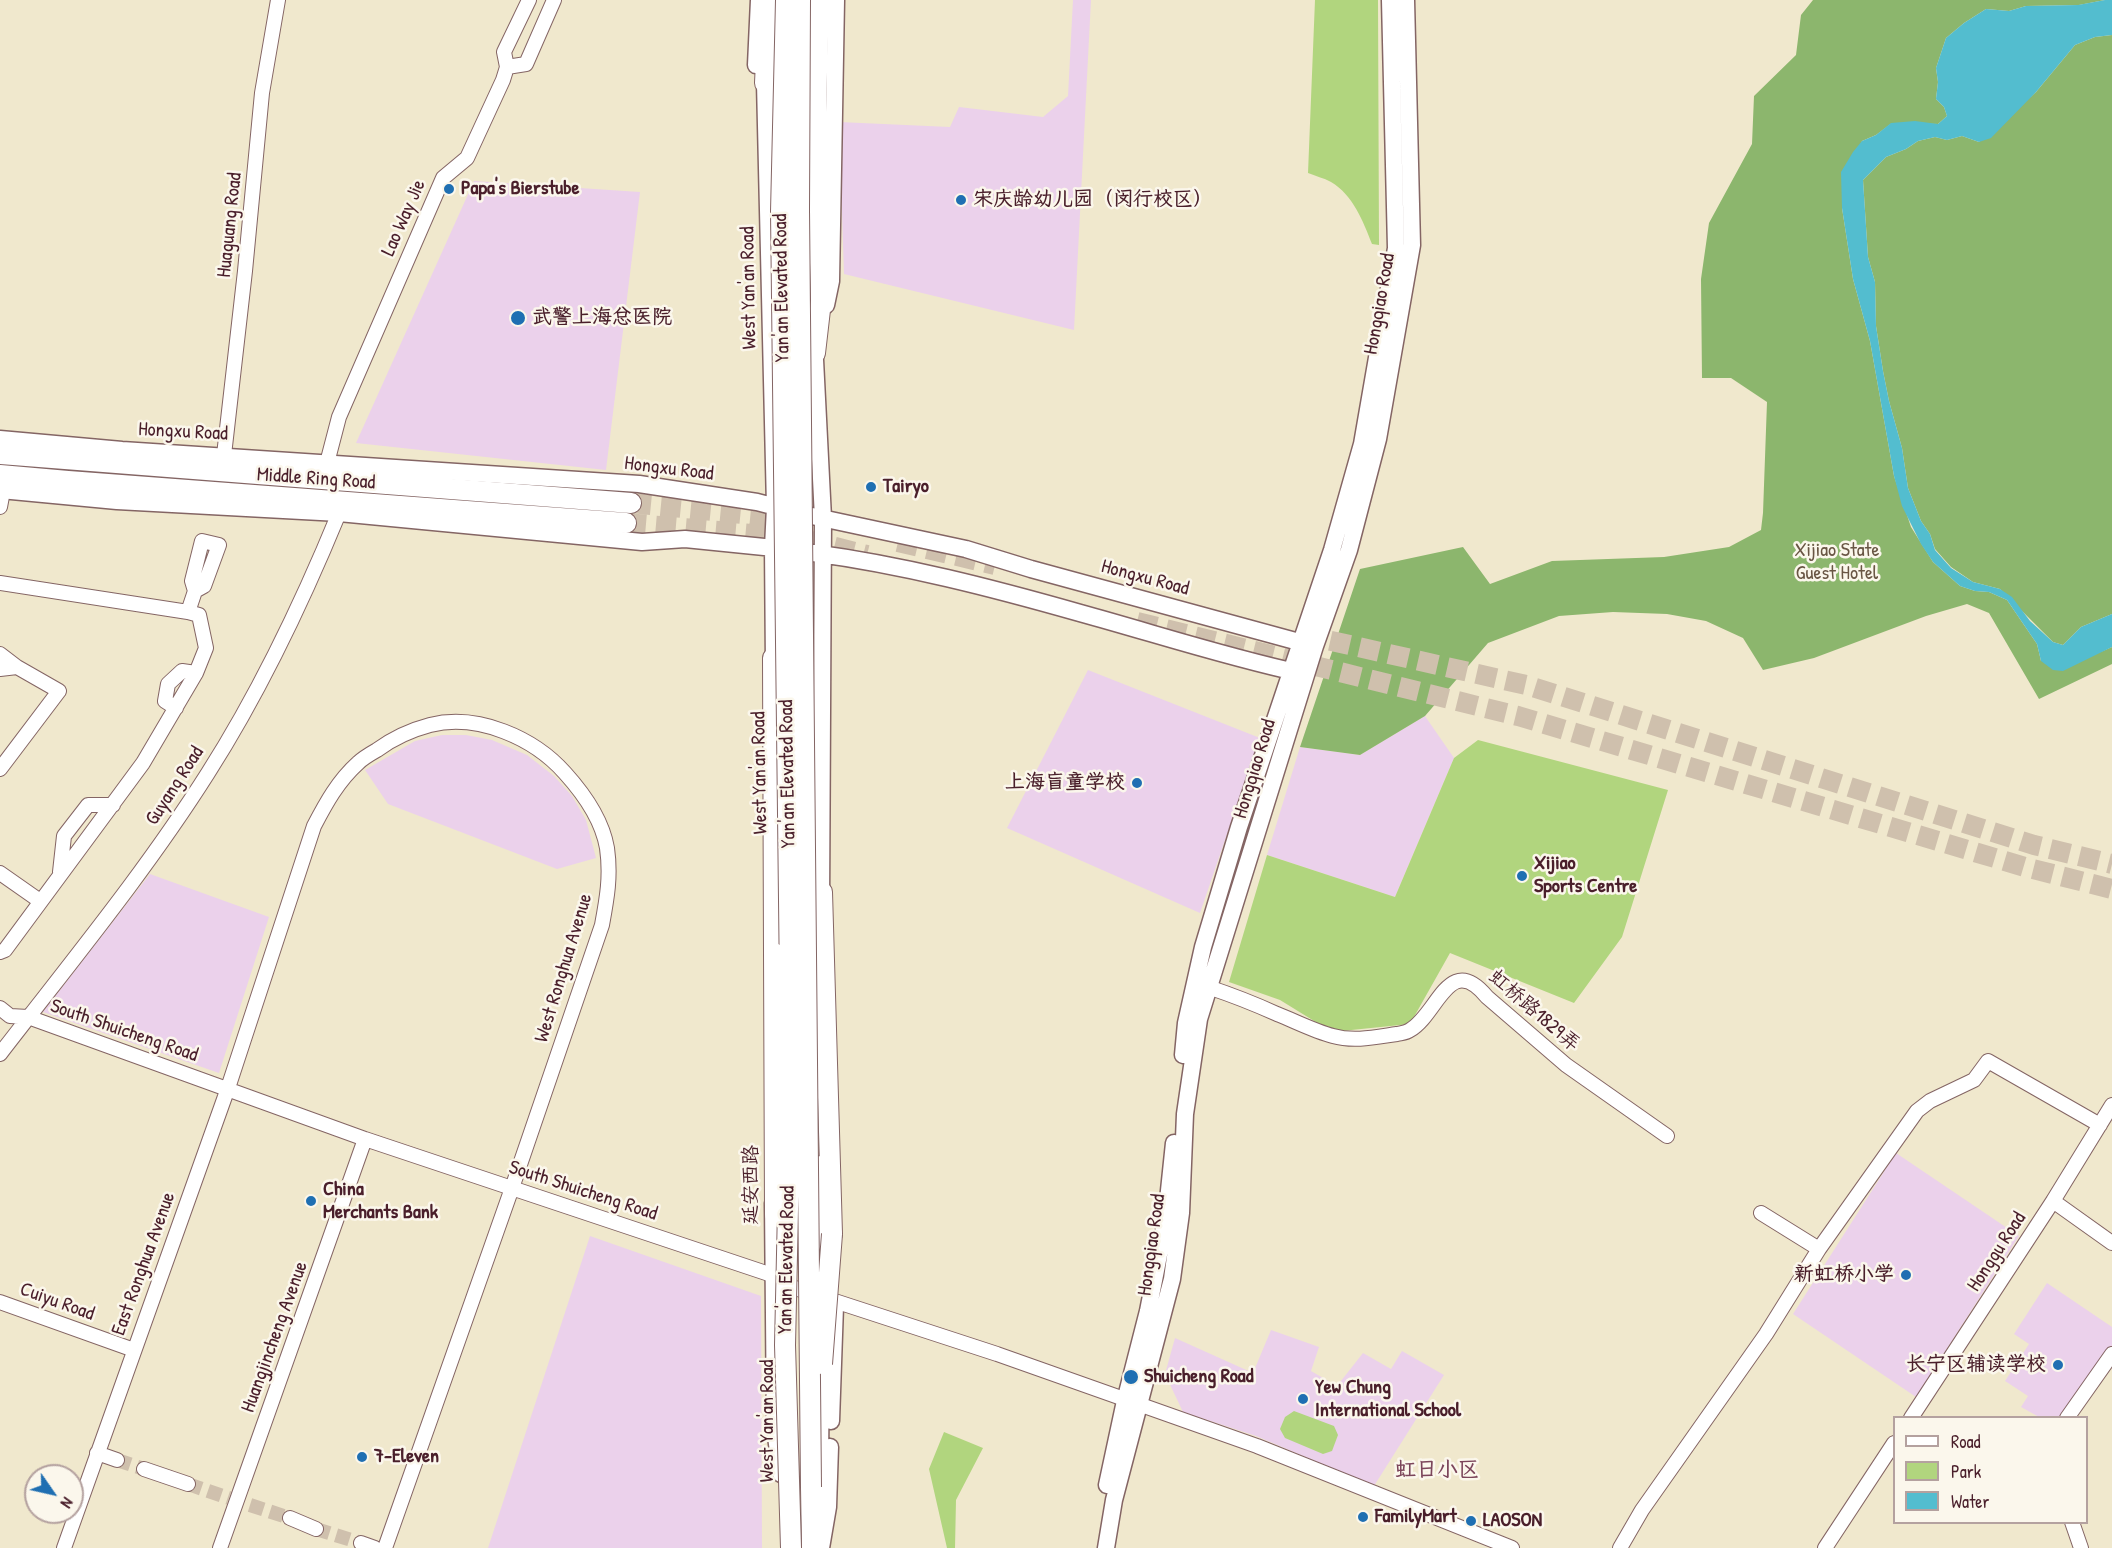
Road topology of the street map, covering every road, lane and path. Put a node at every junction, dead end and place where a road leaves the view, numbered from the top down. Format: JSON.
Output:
{"nodes":[{"id":1,"x":278,"y":0,"type":"edge"},
{"id":2,"x":529,"y":0,"type":"edge"},
{"id":3,"x":555,"y":0,"type":"edge"},
{"id":4,"x":759,"y":0,"type":"edge"},
{"id":5,"x":780,"y":0,"type":"edge"},
{"id":6,"x":786,"y":0,"type":"edge"},
{"id":7,"x":800,"y":0,"type":"edge"},
{"id":8,"x":810,"y":0,"type":"edge"},
{"id":9,"x":819,"y":0,"type":"edge"},
{"id":10,"x":836,"y":0,"type":"edge"},
{"id":11,"x":1390,"y":0,"type":"edge"},
{"id":12,"x":1406,"y":0,"type":"edge"},
{"id":13,"x":769,"y":10,"type":"edge"},
{"id":14,"x":507,"y":67,"type":"junction"},
{"id":15,"x":765,"y":83,"type":"junction"},
{"id":16,"x":815,"y":353,"type":"junction"},
{"id":17,"x":0,"y":439,"type":"edge"},
{"id":18,"x":0,"y":454,"type":"edge"},
{"id":19,"x":224,"y":455,"type":"junction"},
{"id":20,"x":327,"y":463,"type":"junction"},
{"id":21,"x":1,"y":491,"type":"edge"},
{"id":22,"x":631,"y":503,"type":"tunnel mouth"},
{"id":23,"x":775,"y":507,"type":"junction"},
{"id":24,"x":339,"y":513,"type":"junction"},
{"id":25,"x":823,"y":518,"type":"junction"},
{"id":26,"x":626,"y":523,"type":"tunnel mouth"},
{"id":27,"x":773,"y":547,"type":"junction"},
{"id":28,"x":822,"y":554,"type":"junction"},
{"id":29,"x":0,"y":582,"type":"edge"},
{"id":30,"x":195,"y":591,"type":"dead end"},
{"id":31,"x":188,"y":612,"type":"junction"},
{"id":32,"x":1308,"y":644,"type":"junction"},
{"id":33,"x":0,"y":654,"type":"edge"},
{"id":34,"x":773,"y":658,"type":"junction"},
{"id":35,"x":17,"y":668,"type":"junction"},
{"id":36,"x":0,"y":669,"type":"edge"},
{"id":37,"x":196,"y":673,"type":"junction"},
{"id":38,"x":1299,"y":673,"type":"junction"},
{"id":39,"x":168,"y":684,"type":"junction"},
{"id":40,"x":184,"y":693,"type":"junction"},
{"id":41,"x":176,"y":708,"type":"junction"},
{"id":42,"x":0,"y":769,"type":"edge"},
{"id":43,"x":113,"y":805,"type":"junction"},
{"id":44,"x":72,"y":826,"type":"junction"},
{"id":45,"x":88,"y":837,"type":"junction"},
{"id":46,"x":0,"y":873,"type":"edge"},
{"id":47,"x":60,"y":874,"type":"junction"},
{"id":48,"x":822,"y":892,"type":"junction"},
{"id":49,"x":40,"y":901,"type":"junction"},
{"id":50,"x":0,"y":952,"type":"edge"},
{"id":51,"x":1208,"y":987,"type":"junction"},
{"id":52,"x":0,"y":1008,"type":"edge"},
{"id":53,"x":28,"y":1017,"type":"junction"},
{"id":54,"x":0,"y":1054,"type":"edge"},
{"id":55,"x":228,"y":1088,"type":"junction"},
{"id":56,"x":2112,"y":1105,"type":"edge"},
{"id":57,"x":2100,"y":1125,"type":"junction"},
{"id":58,"x":1667,"y":1136,"type":"dead end"},
{"id":59,"x":366,"y":1139,"type":"junction"},
{"id":60,"x":512,"y":1188,"type":"junction"},
{"id":61,"x":2053,"y":1201,"type":"junction"},
{"id":62,"x":1761,"y":1213,"type":"dead end"},
{"id":63,"x":2112,"y":1243,"type":"edge"},
{"id":64,"x":1819,"y":1249,"type":"junction"},
{"id":65,"x":772,"y":1275,"type":"junction"},
{"id":66,"x":789,"y":1286,"type":"junction"},
{"id":67,"x":828,"y":1299,"type":"junction"},
{"id":68,"x":0,"y":1302,"type":"edge"},
{"id":69,"x":785,"y":1345,"type":"junction"},
{"id":70,"x":134,"y":1350,"type":"junction"},
{"id":71,"x":2112,"y":1354,"type":"edge"},
{"id":72,"x":1132,"y":1403,"type":"junction"},
{"id":73,"x":1912,"y":1416,"type":"edge"},
{"id":74,"x":2068,"y":1416,"type":"edge"},
{"id":75,"x":1893,"y":1445,"type":"edge"},
{"id":76,"x":97,"y":1453,"type":"junction"},
{"id":77,"x":117,"y":1460,"type":"tunnel mouth"},
{"id":78,"x":144,"y":1469,"type":"tunnel mouth"},
{"id":79,"x":188,"y":1484,"type":"tunnel mouth"},
{"id":80,"x":811,"y":1486,"type":"junction"},
{"id":81,"x":290,"y":1518,"type":"tunnel mouth"},
{"id":82,"x":2073,"y":1524,"type":"edge"},
{"id":83,"x":316,"y":1529,"type":"tunnel mouth"},
{"id":84,"x":361,"y":1543,"type":"dead end"},
{"id":85,"x":790,"y":1543,"type":"edge"},
{"id":86,"x":64,"y":1548,"type":"edge"},
{"id":87,"x":220,"y":1548,"type":"edge"},
{"id":88,"x":375,"y":1548,"type":"edge"},
{"id":89,"x":385,"y":1548,"type":"edge"},
{"id":90,"x":812,"y":1548,"type":"edge"},
{"id":91,"x":820,"y":1548,"type":"edge"},
{"id":92,"x":1096,"y":1548,"type":"edge"},
{"id":93,"x":1106,"y":1548,"type":"edge"},
{"id":94,"x":1512,"y":1548,"type":"edge"},
{"id":95,"x":1620,"y":1548,"type":"edge"},
{"id":96,"x":1825,"y":1548,"type":"edge"},
{"id":97,"x":2081,"y":1548,"type":"edge"}],
"edges":[{"from":1,"to":19,"type":"street","name":"Huaguang Road"},
{"from":2,"to":14,"type":"street","name":"Lao Way Jie"},
{"from":3,"to":14,"type":"street"},
{"from":4,"to":15,"type":"main road"},
{"from":5,"to":15,"type":"main road","name":"West Yan'an Road"},
{"from":6,"to":69,"type":"highway","name":"Yan'an Elevated Road","bridge":true},
{"from":7,"to":80,"type":"highway","name":"Yan'an Elevated Road","bridge":true},
{"from":8,"to":16,"type":"main road"},
{"from":9,"to":16,"type":"highway"},
{"from":10,"to":16,"type":"main road"},
{"from":11,"to":32,"type":"main road","name":"Hongqiao Road"},
{"from":12,"to":32,"type":"main road","name":"Hongqiao Road"},
{"from":13,"to":15,"type":"highway"},
{"from":14,"to":20,"type":"street","name":"Lao Way Jie"},
{"from":15,"to":23,"type":"main road","name":"West Yan'an Road"},
{"from":16,"to":25,"type":"main road"},
{"from":17,"to":19,"type":"main road","name":"Hongxu Road"},
{"from":18,"to":22,"type":"highway","name":"Middle Ring Road"},
{"from":19,"to":20,"type":"main road","name":"Hongxu Road"},
{"from":20,"to":23,"type":"main road","name":"Hongxu Road"},
{"from":21,"to":24,"type":"main road"},
{"from":21,"to":26,"type":"highway","name":"Middle Ring Road"},
{"from":23,"to":25,"type":"main road","name":"Hongxu Road"},
{"from":23,"to":27,"type":"main road","name":"West Yan'an Road"},
{"from":24,"to":27,"type":"main road"},
{"from":24,"to":53,"type":"street","name":"Guyang Road"},
{"from":25,"to":28,"type":"main road"},
{"from":25,"to":32,"type":"main road","name":"Hongxu Road"},
{"from":27,"to":28,"type":"main road"},
{"from":27,"to":34,"type":"main road","name":"West Yan'an Road"},
{"from":28,"to":38,"type":"main road"},
{"from":28,"to":48,"type":"main road"},
{"from":29,"to":31,"type":"street"},
{"from":30,"to":31,"type":"street"},
{"from":31,"to":37,"type":"street"},
{"from":32,"to":38,"type":"main road","name":"Hongqiao Road"},
{"from":33,"to":35,"type":"street"},
{"from":34,"to":65,"type":"main road","name":"延安西路"},
{"from":34,"to":66,"type":"main road","name":"West Yan'an Road"},
{"from":34,"to":69,"type":"highway","bridge":true},
{"from":35,"to":36,"type":"street"},
{"from":35,"to":42,"type":"street"},
{"from":37,"to":39,"type":"street"},
{"from":37,"to":40,"type":"street"},
{"from":38,"to":51,"type":"main road","name":"Hongqiao Road"},
{"from":38,"to":72,"type":"main road","name":"Hongqiao Road"},
{"from":39,"to":40,"type":"street"},
{"from":39,"to":41,"type":"street"},
{"from":40,"to":41,"type":"street"},
{"from":41,"to":43,"type":"street"},
{"from":43,"to":44,"type":"street"},
{"from":43,"to":45,"type":"street"},
{"from":44,"to":45,"type":"street"},
{"from":44,"to":47,"type":"street"},
{"from":45,"to":47,"type":"street"},
{"from":46,"to":49,"type":"street"},
{"from":47,"to":49,"type":"street"},
{"from":48,"to":67,"type":"main road"},
{"from":48,"to":80,"type":"highway","bridge":true},
{"from":49,"to":50,"type":"street"},
{"from":51,"to":58,"type":"street","name":"虹桥路1829弄"},
{"from":51,"to":72,"type":"main road","name":"Hongqiao Road"},
{"from":52,"to":53,"type":"street","name":"South Shuicheng Road"},
{"from":53,"to":54,"type":"street","name":"Guyang Road"},
{"from":53,"to":55,"type":"street","name":"South Shuicheng Road"},
{"from":55,"to":59,"type":"street","name":"South Shuicheng Road"},
{"from":55,"to":60,"type":"street","name":"West Ronghua Avenue"},
{"from":55,"to":70,"type":"street","name":"East Ronghua Avenue"},
{"from":56,"to":57,"type":"street","name":"Honggu Road"},
{"from":57,"to":61,"type":"street","name":"Honggu Road"},
{"from":57,"to":64,"type":"street"},
{"from":59,"to":60,"type":"street","name":"South Shuicheng Road"},
{"from":59,"to":87,"type":"street","name":"Huangjincheng Avenue"},
{"from":60,"to":65,"type":"street","name":"South Shuicheng Road"},
{"from":60,"to":89,"type":"street"},
{"from":61,"to":63,"type":"street"},
{"from":61,"to":73,"type":"street","name":"Honggu Road"},
{"from":62,"to":64,"type":"street"},
{"from":64,"to":95,"type":"street"},
{"from":65,"to":66,"type":"street","name":"South Shuicheng Road"},
{"from":65,"to":85,"type":"main road","name":"延安西路"},
{"from":66,"to":67,"type":"street","name":"South Shuicheng Road"},
{"from":66,"to":85,"type":"main road","name":"West Yan'an Road"},
{"from":67,"to":72,"type":"street","name":"South Shuicheng Road"},
{"from":67,"to":91,"type":"main road"},
{"from":68,"to":70,"type":"street","name":"Cuiyu Road"},
{"from":69,"to":85,"type":"highway","name":"Yan'an Elevated Road","bridge":true},
{"from":70,"to":76,"type":"street","name":"East Ronghua Avenue"},
{"from":71,"to":74,"type":"street"},
{"from":72,"to":92,"type":"main road","name":"Hongqiao Road"},
{"from":72,"to":93,"type":"main road","name":"Hongqiao Road"},
{"from":72,"to":94,"type":"street"},
{"from":75,"to":96,"type":"street"},
{"from":76,"to":77,"type":"street"},
{"from":76,"to":86,"type":"street","name":"East Ronghua Avenue"},
{"from":78,"to":79,"type":"street"},
{"from":80,"to":90,"type":"highway","name":"Yan'an Elevated Road"},
{"from":81,"to":83,"type":"street"},
{"from":82,"to":97,"type":"street"},
{"from":84,"to":88,"type":"street"}]}
